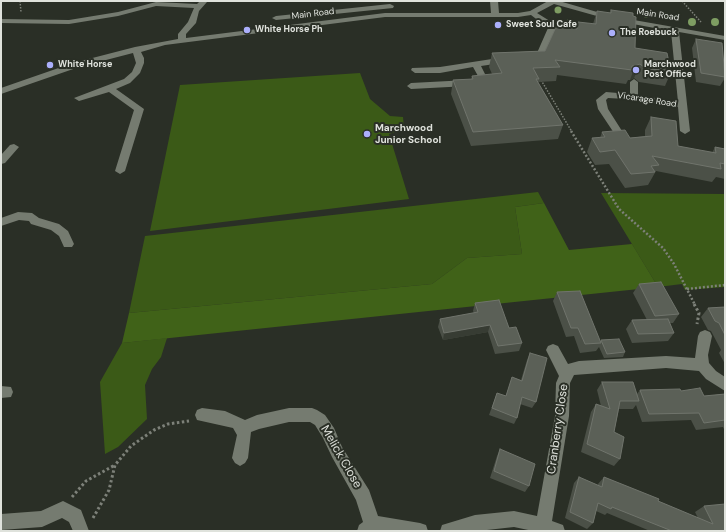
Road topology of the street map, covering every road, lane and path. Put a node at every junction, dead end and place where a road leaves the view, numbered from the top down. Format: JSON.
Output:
{"nodes":[{"id":1,"x":494,"y":1,"type":"edge"},
{"id":2,"x":553,"y":1,"type":"edge"},
{"id":3,"x":682,"y":1,"type":"edge"},
{"id":4,"x":201,"y":3,"type":"edge"},
{"id":5,"x":390,"y":6,"type":"dead end"},
{"id":6,"x":351,"y":10,"type":"junction"},
{"id":7,"x":532,"y":13,"type":"junction"},
{"id":8,"x":495,"y":15,"type":"junction"},
{"id":9,"x":276,"y":18,"type":"dead end"},
{"id":10,"x":354,"y":18,"type":"junction"},
{"id":11,"x":1,"y":21,"type":"edge"},
{"id":12,"x":675,"y":28,"type":"junction"},
{"id":13,"x":722,"y":37,"type":"edge"},
{"id":14,"x":182,"y":41,"type":"junction"},
{"id":15,"x":136,"y":49,"type":"junction"},
{"id":16,"x":523,"y":59,"type":"junction"},
{"id":17,"x":476,"y":64,"type":"junction"},
{"id":18,"x":415,"y":70,"type":"dead end"},
{"id":19,"x":634,"y":82,"type":"edge"},
{"id":20,"x":411,"y":86,"type":"dead end"},
{"id":21,"x":110,"y":89,"type":"junction"},
{"id":22,"x":1,"y":90,"type":"edge"},
{"id":23,"x":634,"y":97,"type":"junction"},
{"id":24,"x":79,"y":98,"type":"dead end"},
{"id":25,"x":682,"y":105,"type":"junction"},
{"id":26,"x":617,"y":131,"type":"edge"},
{"id":27,"x":685,"y":131,"type":"dead end"},
{"id":28,"x":14,"y":147,"type":"dead end"},
{"id":29,"x":1,"y":161,"type":"edge"},
{"id":30,"x":120,"y":171,"type":"dead end"},
{"id":31,"x":1,"y":222,"type":"edge"},
{"id":32,"x":68,"y":244,"type":"dead end"},
{"id":33,"x":725,"y":285,"type":"edge"},
{"id":34,"x":687,"y":289,"type":"junction"},
{"id":35,"x":705,"y":336,"type":"joint"},
{"id":36,"x":553,"y":350,"type":"dead end"},
{"id":37,"x":703,"y":365,"type":"junction"},
{"id":38,"x":566,"y":375,"type":"junction"},
{"id":39,"x":725,"y":385,"type":"edge"},
{"id":40,"x":202,"y":415,"type":"joint"},
{"id":41,"x":242,"y":428,"type":"junction"},
{"id":42,"x":240,"y":458,"type":"dead end"},
{"id":43,"x":115,"y":465,"type":"junction"},
{"id":44,"x":63,"y":508,"type":"junction"},
{"id":45,"x":1,"y":522,"type":"edge"},
{"id":46,"x":85,"y":527,"type":"edge"},
{"id":47,"x":369,"y":528,"type":"edge"},
{"id":48,"x":550,"y":529,"type":"edge"},
{"id":49,"x":420,"y":531,"type":"edge"},
{"id":50,"x":448,"y":531,"type":"edge"}],
"edges":[{"from":1,"to":8,"type":"street"},
{"from":2,"to":7,"type":"street","name":"Main Road"},
{"from":2,"to":12,"type":"street","name":"Main Road"},
{"from":3,"to":13,"type":"path"},
{"from":4,"to":11,"type":"street"},
{"from":4,"to":14,"type":"street"},
{"from":5,"to":6,"type":"street"},
{"from":6,"to":9,"type":"street"},
{"from":6,"to":10,"type":"street"},
{"from":7,"to":8,"type":"street","name":"Main Road"},
{"from":7,"to":16,"type":"street"},
{"from":8,"to":10,"type":"street","name":"Main Road"},
{"from":10,"to":14,"type":"street","name":"Main Road"},
{"from":12,"to":13,"type":"street","name":"Main Road"},
{"from":12,"to":25,"type":"street","name":"Vicarage Road"},
{"from":14,"to":15,"type":"street","name":"Main Road"},
{"from":15,"to":21,"type":"street"},
{"from":15,"to":22,"type":"street","name":"Main Road"},
{"from":16,"to":17,"type":"street"},
{"from":16,"to":34,"type":"path"},
{"from":17,"to":18,"type":"street"},
{"from":17,"to":20,"type":"street"},
{"from":19,"to":23,"type":"street"},
{"from":21,"to":24,"type":"street"},
{"from":21,"to":30,"type":"street"},
{"from":23,"to":25,"type":"street","name":"Vicarage Road"},
{"from":23,"to":26,"type":"street","name":"Vicarage Road"},
{"from":25,"to":27,"type":"street","name":"Vicarage Road"},
{"from":28,"to":29,"type":"street"},
{"from":31,"to":32,"type":"street"},
{"from":33,"to":34,"type":"path"},
{"from":34,"to":35,"type":"path"},
{"from":35,"to":37,"type":"street"},
{"from":36,"to":38,"type":"street"},
{"from":37,"to":38,"type":"street","name":"Cranberry Close"},
{"from":37,"to":39,"type":"street"},
{"from":38,"to":48,"type":"street","name":"Cranberry Close"},
{"from":40,"to":41,"type":"street"},
{"from":40,"to":43,"type":"path"},
{"from":41,"to":42,"type":"street"},
{"from":41,"to":47,"type":"street","name":"Melick Close"},
{"from":43,"to":44,"type":"path"},
{"from":43,"to":46,"type":"path"},
{"from":44,"to":45,"type":"street"},
{"from":44,"to":46,"type":"street"},
{"from":47,"to":49,"type":"street"},
{"from":48,"to":50,"type":"street"}]}
